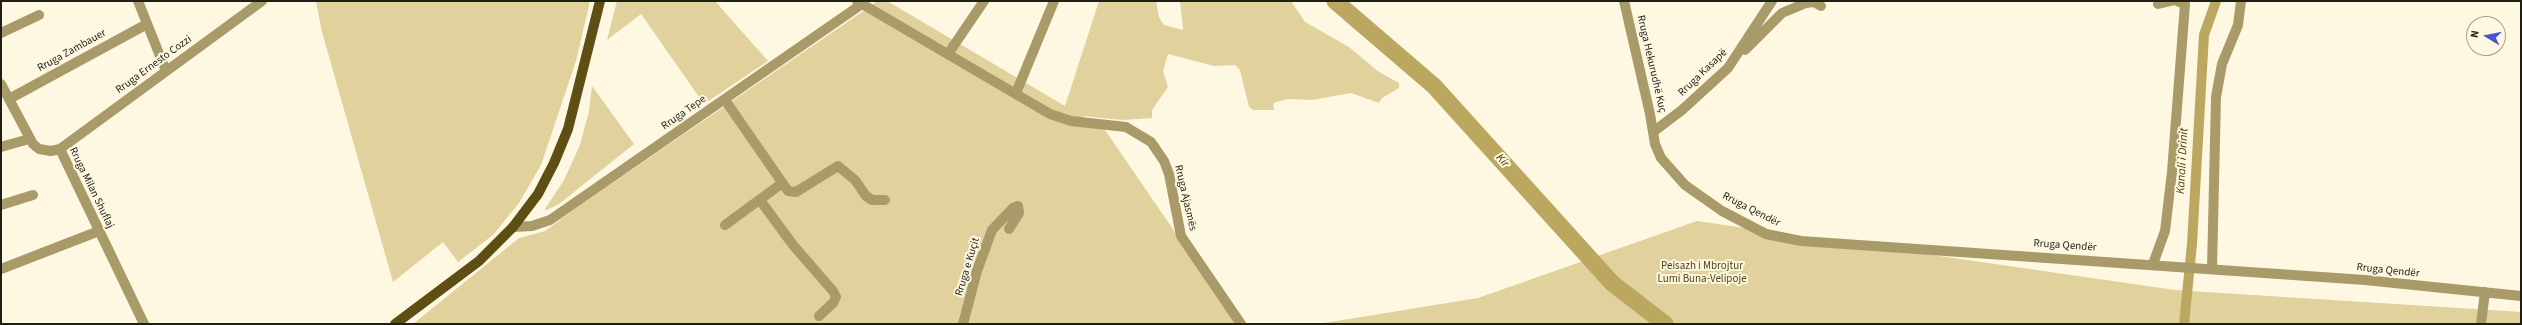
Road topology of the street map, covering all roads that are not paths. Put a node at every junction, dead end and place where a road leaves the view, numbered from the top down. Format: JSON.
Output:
{"nodes":[{"id":1,"x":138,"y":1,"type":"edge"},
{"id":2,"x":262,"y":1,"type":"edge"},
{"id":3,"x":600,"y":1,"type":"edge"},
{"id":4,"x":984,"y":1,"type":"edge"},
{"id":5,"x":1054,"y":1,"type":"edge"},
{"id":6,"x":1624,"y":1,"type":"edge"},
{"id":7,"x":1772,"y":1,"type":"edge"},
{"id":8,"x":1789,"y":1,"type":"edge"},
{"id":9,"x":2171,"y":1,"type":"edge"},
{"id":10,"x":2241,"y":1,"type":"edge"},
{"id":11,"x":2183,"y":2,"type":"edge"},
{"id":12,"x":860,"y":3,"type":"edge"},
{"id":13,"x":2158,"y":4,"type":"dead end"},
{"id":14,"x":1821,"y":6,"type":"dead end"},
{"id":15,"x":1782,"y":13,"type":"junction"},
{"id":16,"x":39,"y":15,"type":"dead end"},
{"id":17,"x":146,"y":24,"type":"junction"},
{"id":18,"x":1,"y":33,"type":"edge"},
{"id":19,"x":948,"y":54,"type":"junction"},
{"id":20,"x":1736,"y":58,"type":"junction"},
{"id":21,"x":166,"y":71,"type":"junction"},
{"id":22,"x":1,"y":84,"type":"edge"},
{"id":23,"x":1016,"y":93,"type":"junction"},
{"id":24,"x":9,"y":99,"type":"junction"},
{"id":25,"x":725,"y":100,"type":"junction"},
{"id":26,"x":1653,"y":132,"type":"junction"},
{"id":27,"x":30,"y":139,"type":"junction"},
{"id":28,"x":1,"y":147,"type":"edge"},
{"id":29,"x":60,"y":148,"type":"junction"},
{"id":30,"x":781,"y":184,"type":"junction"},
{"id":31,"x":33,"y":195,"type":"dead end"},
{"id":32,"x":760,"y":200,"type":"junction"},
{"id":33,"x":885,"y":200,"type":"dead end"},
{"id":34,"x":1,"y":205,"type":"edge"},
{"id":35,"x":725,"y":225,"type":"dead end"},
{"id":36,"x":513,"y":227,"type":"junction"},
{"id":37,"x":1009,"y":229,"type":"dead end"},
{"id":38,"x":99,"y":231,"type":"junction"},
{"id":39,"x":2153,"y":264,"type":"junction"},
{"id":40,"x":1,"y":269,"type":"edge"},
{"id":41,"x":2208,"y":269,"type":"junction"},
{"id":42,"x":2485,"y":292,"type":"junction"},
{"id":43,"x":2521,"y":296,"type":"edge"},
{"id":44,"x":818,"y":316,"type":"dead end"},
{"id":45,"x":144,"y":324,"type":"edge"},
{"id":46,"x":395,"y":324,"type":"edge"},
{"id":47,"x":963,"y":324,"type":"edge"},
{"id":48,"x":1241,"y":324,"type":"edge"},
{"id":49,"x":2481,"y":324,"type":"edge"}],
"edges":[{"from":1,"to":17,"type":"street"},
{"from":2,"to":21,"type":"street","name":"Rruga Ernesto Cozzi"},
{"from":3,"to":36,"type":"main road"},
{"from":4,"to":19,"type":"street"},
{"from":5,"to":23,"type":"street"},
{"from":6,"to":26,"type":"street","name":"Rruga Hekurudhë Kuç"},
{"from":7,"to":20,"type":"street","name":"Rruga Kasapë"},
{"from":8,"to":15,"type":"street"},
{"from":9,"to":13,"type":"street"},
{"from":10,"to":41,"type":"street"},
{"from":11,"to":39,"type":"street"},
{"from":12,"to":19,"type":"street"},
{"from":12,"to":25,"type":"street","name":"Rruga Tepe"},
{"from":14,"to":15,"type":"street"},
{"from":15,"to":20,"type":"street"},
{"from":16,"to":18,"type":"street"},
{"from":17,"to":21,"type":"street"},
{"from":17,"to":24,"type":"street","name":"Rruga Zambauer"},
{"from":19,"to":23,"type":"street"},
{"from":20,"to":26,"type":"street","name":"Rruga Kasapë"},
{"from":21,"to":29,"type":"street","name":"Rruga Ernesto Cozzi"},
{"from":22,"to":24,"type":"street","name":"Rruga Milan Shuflaj"},
{"from":23,"to":48,"type":"street","name":"Rruga Ajasmës"},
{"from":24,"to":27,"type":"street","name":"Rruga Milan Shuflaj"},
{"from":25,"to":30,"type":"street"},
{"from":25,"to":36,"type":"street","name":"Rruga Tepe"},
{"from":26,"to":39,"type":"street","name":"Rruga Qendër"},
{"from":27,"to":28,"type":"street"},
{"from":27,"to":29,"type":"street","name":"Rruga Milan Shuflaj"},
{"from":29,"to":38,"type":"street","name":"Rruga Milan Shuflaj"},
{"from":30,"to":32,"type":"street"},
{"from":30,"to":33,"type":"street"},
{"from":31,"to":34,"type":"street"},
{"from":32,"to":35,"type":"street"},
{"from":32,"to":44,"type":"street"},
{"from":36,"to":46,"type":"main road"},
{"from":37,"to":47,"type":"street","name":"Rruga e Kuçit"},
{"from":38,"to":40,"type":"street"},
{"from":38,"to":45,"type":"street","name":"Rruga Milan Shuflaj"},
{"from":39,"to":41,"type":"street","name":"Rruga Qendër"},
{"from":41,"to":42,"type":"street","name":"Rruga Qendër"},
{"from":42,"to":43,"type":"street","name":"Rruga Qendër"},
{"from":42,"to":49,"type":"street"}]}
